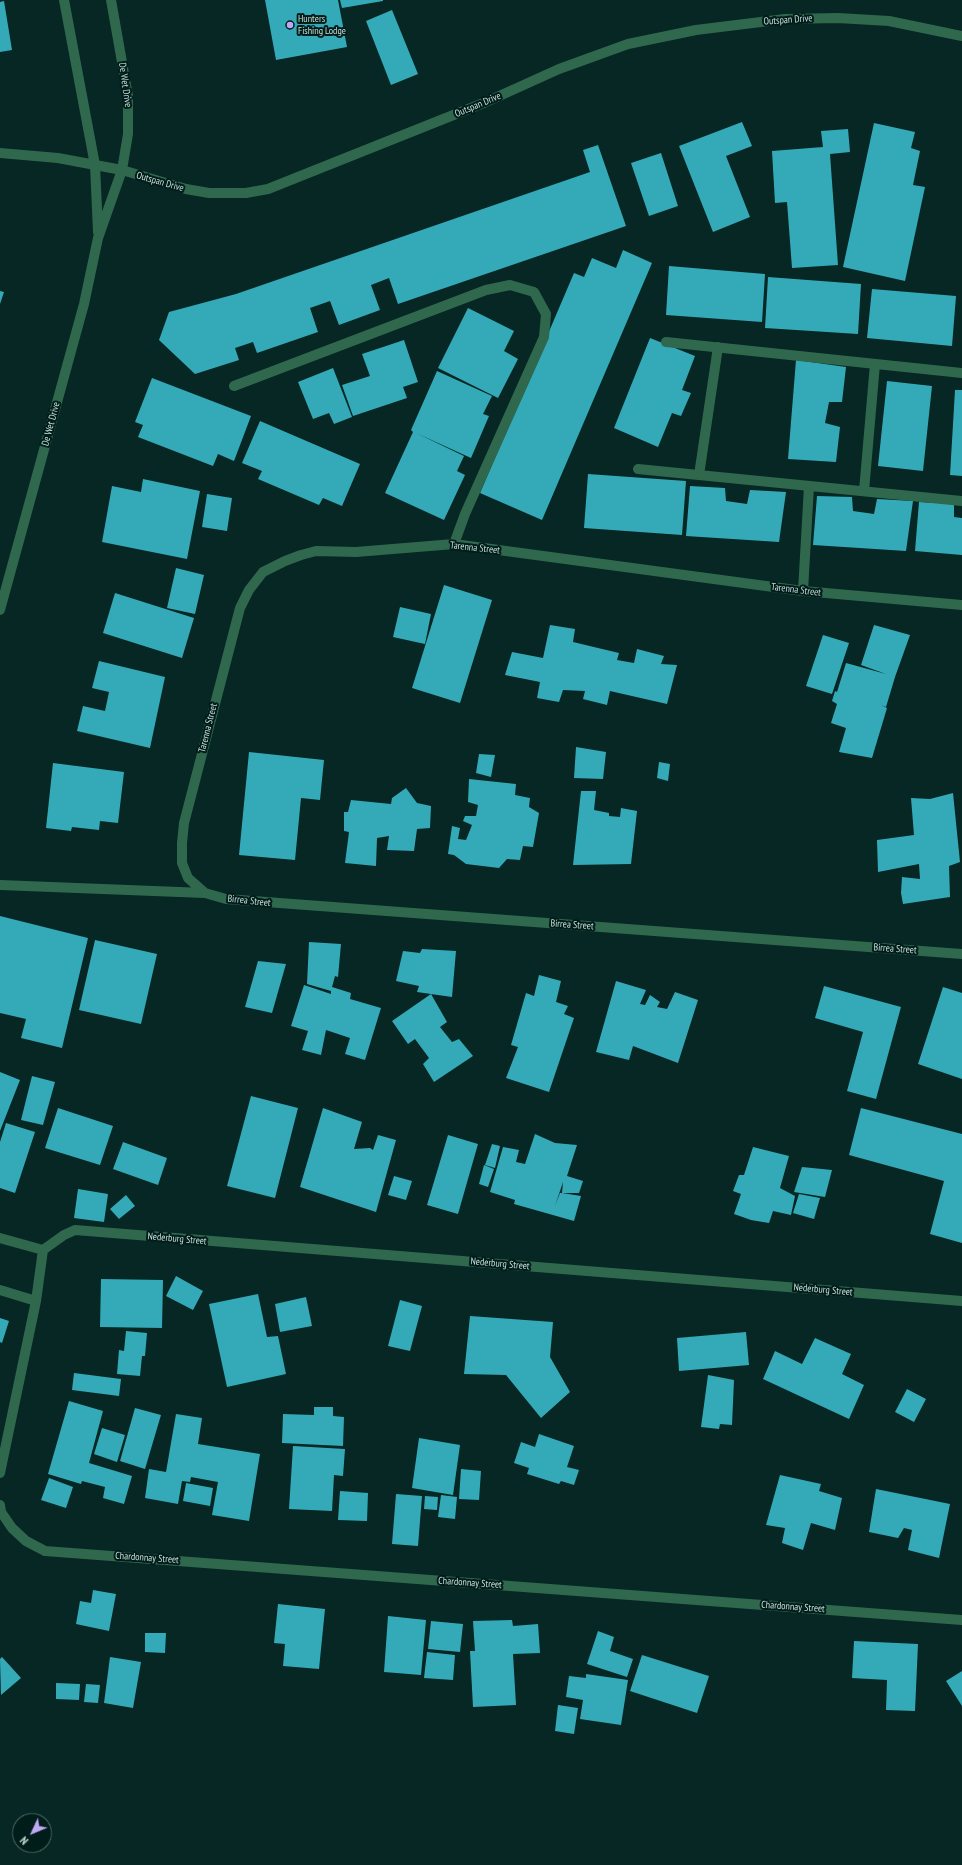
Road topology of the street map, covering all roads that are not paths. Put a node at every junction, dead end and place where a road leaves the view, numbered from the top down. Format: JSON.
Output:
{"nodes":[{"id":1,"x":64,"y":0,"type":"edge"},
{"id":2,"x":111,"y":0,"type":"edge"},
{"id":3,"x":962,"y":36,"type":"edge"},
{"id":4,"x":0,"y":153,"type":"edge"},
{"id":5,"x":95,"y":165,"type":"junction"},
{"id":6,"x":122,"y":170,"type":"junction"},
{"id":7,"x":98,"y":238,"type":"junction"},
{"id":8,"x":666,"y":342,"type":"dead end"},
{"id":9,"x":718,"y":347,"type":"junction"},
{"id":10,"x":875,"y":364,"type":"junction"},
{"id":11,"x":962,"y":373,"type":"edge"},
{"id":12,"x":234,"y":386,"type":"dead end"},
{"id":13,"x":638,"y":469,"type":"dead end"},
{"id":14,"x":699,"y":475,"type":"junction"},
{"id":15,"x":809,"y":486,"type":"junction"},
{"id":16,"x":864,"y":491,"type":"junction"},
{"id":17,"x":962,"y":501,"type":"edge"},
{"id":18,"x":454,"y":544,"type":"junction"},
{"id":19,"x":803,"y":591,"type":"junction"},
{"id":20,"x":962,"y":605,"type":"edge"},
{"id":21,"x":0,"y":610,"type":"edge"},
{"id":22,"x":188,"y":878,"type":"joint"},
{"id":23,"x":0,"y":885,"type":"edge"},
{"id":24,"x":205,"y":892,"type":"junction"},
{"id":25,"x":962,"y":954,"type":"edge"},
{"id":26,"x":0,"y":1238,"type":"edge"},
{"id":27,"x":43,"y":1250,"type":"junction"},
{"id":28,"x":0,"y":1290,"type":"edge"},
{"id":29,"x":36,"y":1301,"type":"junction"},
{"id":30,"x":962,"y":1301,"type":"edge"},
{"id":31,"x":0,"y":1473,"type":"edge"},
{"id":32,"x":0,"y":1505,"type":"edge"},
{"id":33,"x":962,"y":1620,"type":"edge"}],
"edges":[{"from":1,"to":5,"type":"street","name":"De Wet Drive"},
{"from":2,"to":6,"type":"street","name":"De Wet Drive"},
{"from":3,"to":6,"type":"street","name":"Outspan Drive"},
{"from":4,"to":5,"type":"street","name":"Outspan Drive"},
{"from":5,"to":6,"type":"street","name":"Outspan Drive"},
{"from":5,"to":7,"type":"street","name":"De Wet Drive"},
{"from":6,"to":7,"type":"street","name":"De Wet Drive"},
{"from":7,"to":21,"type":"street","name":"De Wet Drive"},
{"from":8,"to":9,"type":"street"},
{"from":9,"to":10,"type":"street"},
{"from":9,"to":14,"type":"street"},
{"from":10,"to":11,"type":"street"},
{"from":10,"to":16,"type":"street"},
{"from":12,"to":18,"type":"street"},
{"from":13,"to":14,"type":"street"},
{"from":14,"to":15,"type":"street"},
{"from":15,"to":16,"type":"street"},
{"from":15,"to":19,"type":"street"},
{"from":16,"to":17,"type":"street"},
{"from":18,"to":19,"type":"street","name":"Tarenna Street"},
{"from":18,"to":22,"type":"street","name":"Tarenna Street"},
{"from":19,"to":20,"type":"street","name":"Tarenna Street"},
{"from":22,"to":24,"type":"street","name":"Birrea Street"},
{"from":23,"to":24,"type":"street"},
{"from":24,"to":25,"type":"street","name":"Birrea Street"},
{"from":26,"to":27,"type":"street"},
{"from":27,"to":29,"type":"street"},
{"from":27,"to":30,"type":"street","name":"Nederburg Street"},
{"from":28,"to":29,"type":"street"},
{"from":29,"to":31,"type":"street"},
{"from":32,"to":33,"type":"street","name":"Chardonnay Street"}]}
